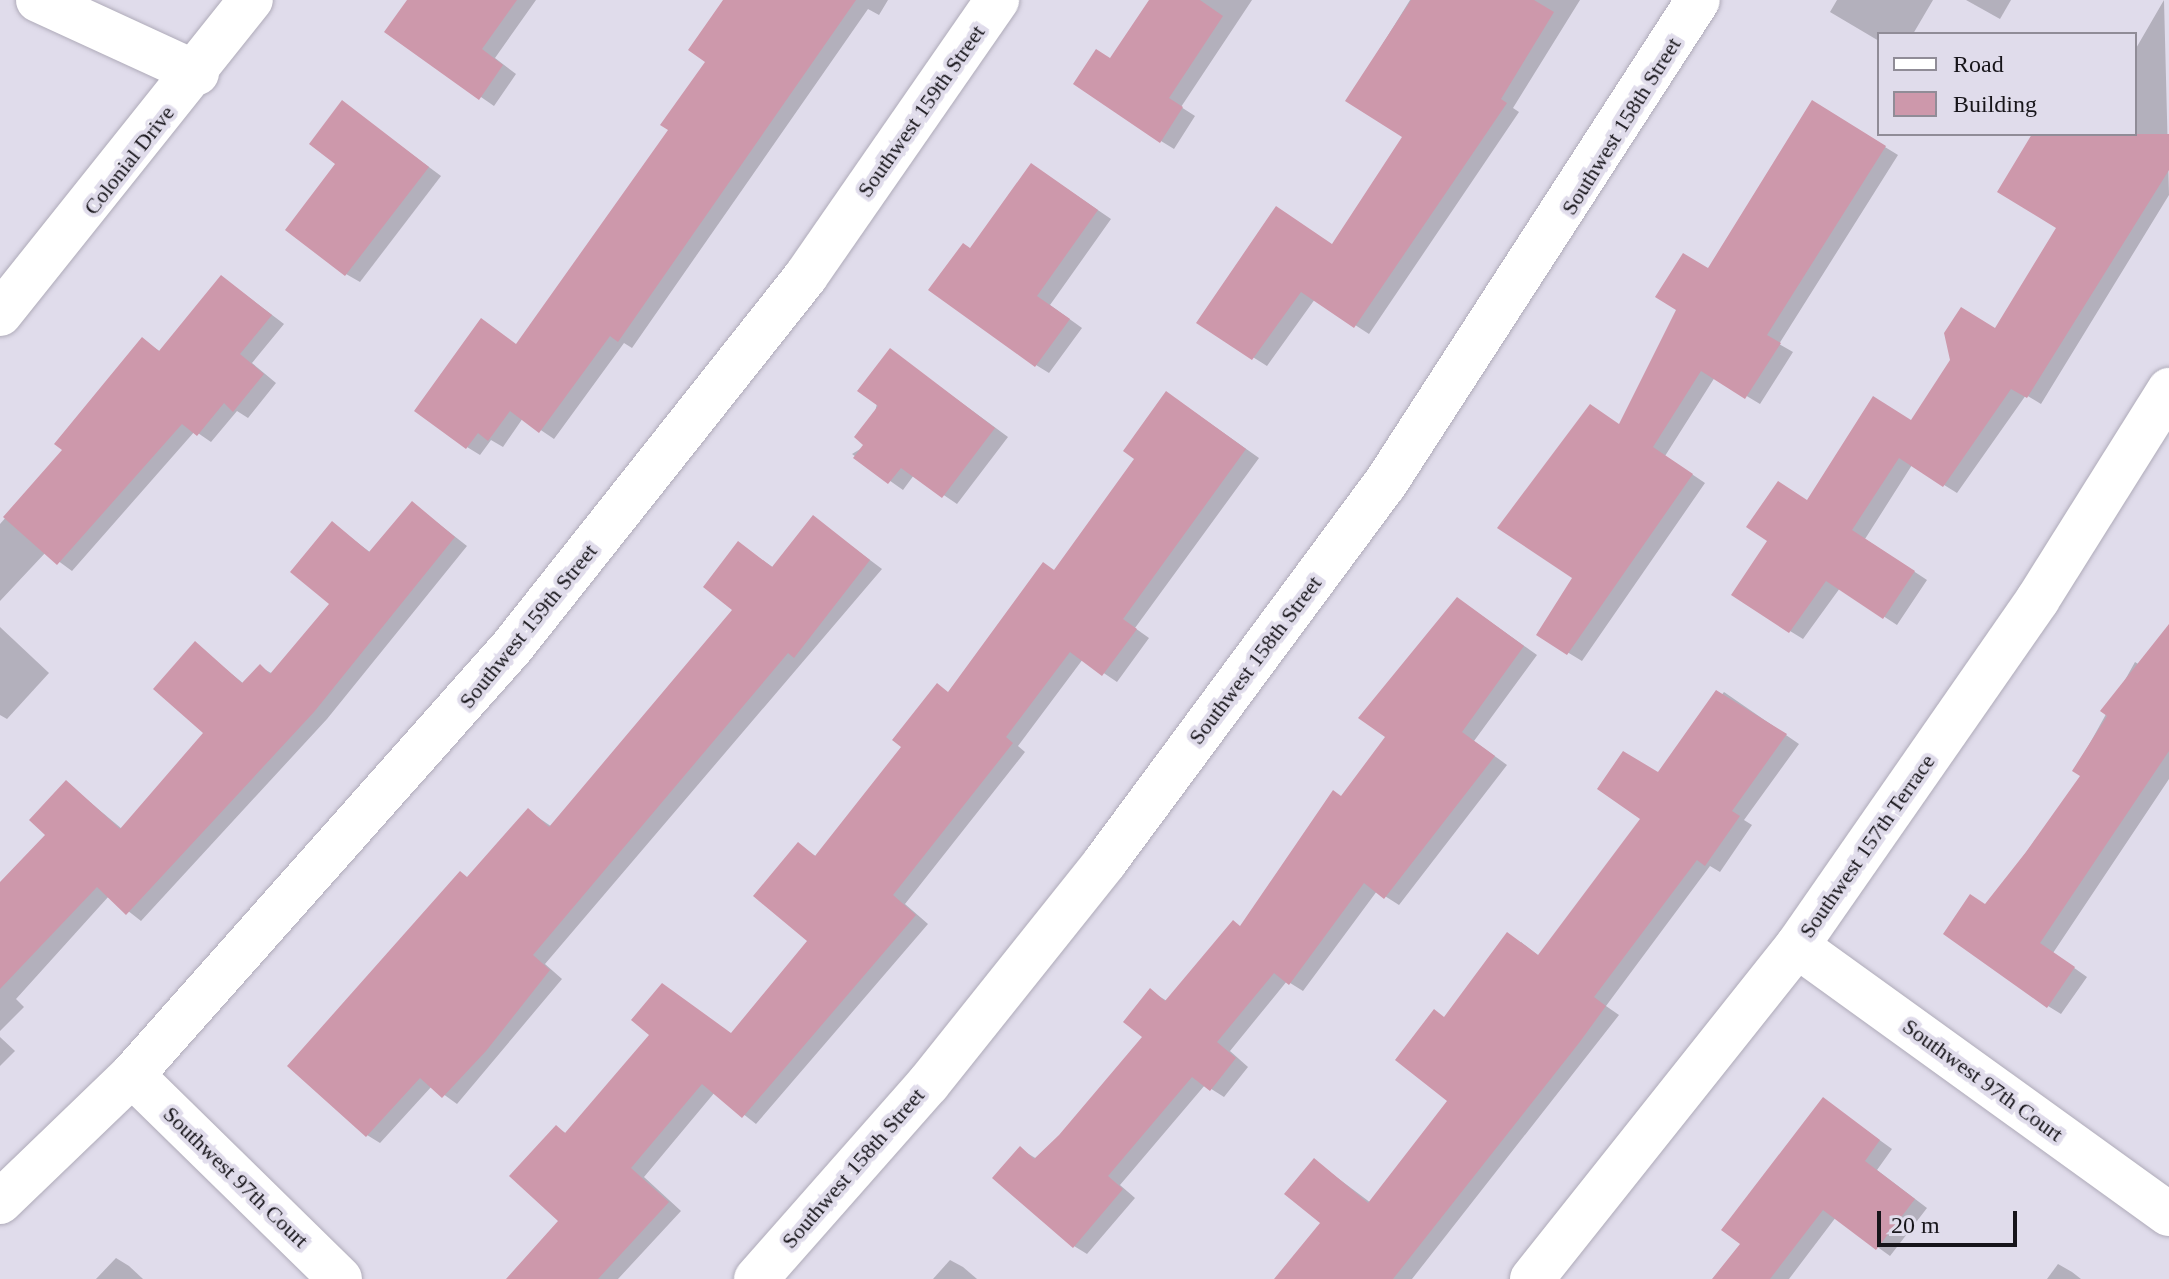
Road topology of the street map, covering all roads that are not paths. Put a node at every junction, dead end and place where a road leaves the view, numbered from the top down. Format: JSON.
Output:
{"nodes":[{"id":1,"x":38,"y":0,"type":"edge"},
{"id":2,"x":251,"y":0,"type":"edge"},
{"id":3,"x":997,"y":0,"type":"edge"},
{"id":4,"x":1698,"y":0,"type":"edge"},
{"id":5,"x":197,"y":73,"type":"junction"},
{"id":6,"x":0,"y":314,"type":"edge"},
{"id":7,"x":2169,"y":390,"type":"edge"},
{"id":8,"x":1797,"y":946,"type":"junction"},
{"id":9,"x":132,"y":1075,"type":"junction"},
{"id":10,"x":0,"y":1202,"type":"edge"},
{"id":11,"x":2169,"y":1214,"type":"edge"},
{"id":12,"x":340,"y":1279,"type":"edge"},
{"id":13,"x":756,"y":1279,"type":"edge"},
{"id":14,"x":1532,"y":1279,"type":"edge"}],
"edges":[{"from":1,"to":5,"type":"street"},
{"from":2,"to":5,"type":"street","name":"Colonial Drive"},
{"from":3,"to":9,"type":"street","name":"Southwest 159th Street"},
{"from":4,"to":13,"type":"street","name":"Southwest 158th Street"},
{"from":5,"to":6,"type":"street","name":"Colonial Drive"},
{"from":7,"to":8,"type":"street","name":"Southwest 157th Terrace"},
{"from":8,"to":11,"type":"street","name":"Southwest 97th Court"},
{"from":8,"to":14,"type":"street","name":"Southwest 157th Terrace"},
{"from":9,"to":10,"type":"street","name":"Southwest 159th Street"},
{"from":9,"to":12,"type":"street","name":"Southwest 97th Court"}]}
